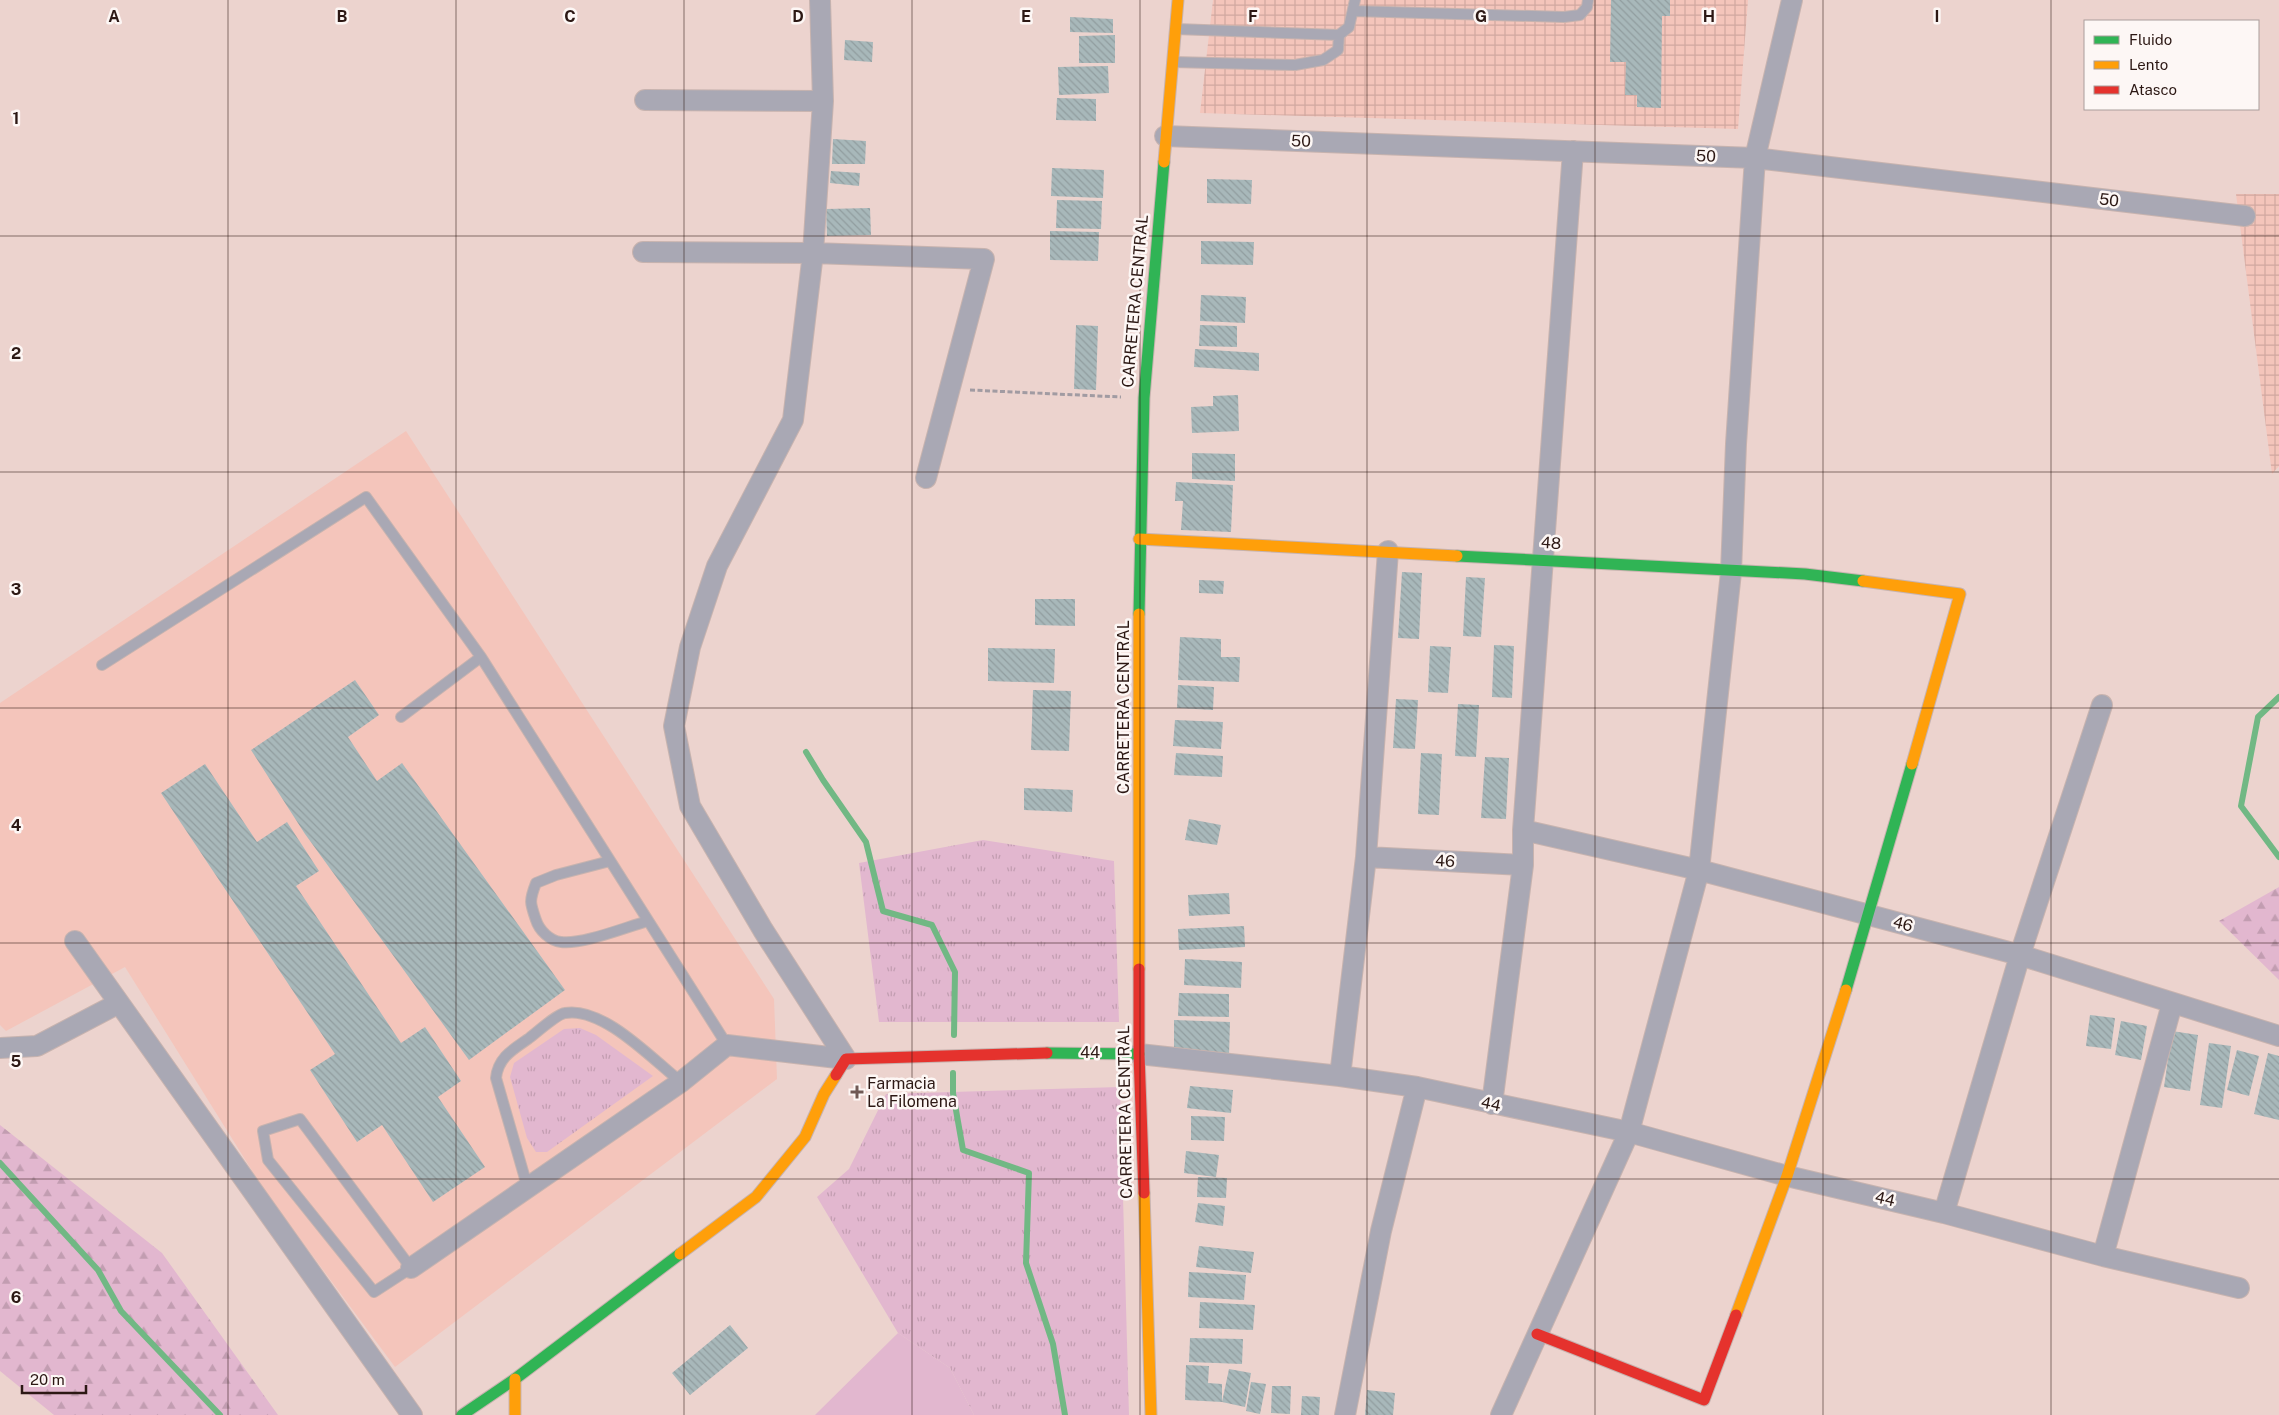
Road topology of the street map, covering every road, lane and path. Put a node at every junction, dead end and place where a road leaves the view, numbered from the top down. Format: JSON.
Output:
{"nodes":[{"id":1,"x":820,"y":0,"type":"edge"},
{"id":2,"x":1178,"y":0,"type":"edge"},
{"id":3,"x":1356,"y":0,"type":"edge"},
{"id":4,"x":1588,"y":0,"type":"edge"},
{"id":5,"x":1792,"y":0,"type":"edge"},
{"id":6,"x":1353,"y":11,"type":"junction"},
{"id":7,"x":1175,"y":29,"type":"junction"},
{"id":8,"x":1339,"y":34,"type":"junction"},
{"id":9,"x":1172,"y":62,"type":"junction"},
{"id":10,"x":645,"y":100,"type":"dead end"},
{"id":11,"x":823,"y":102,"type":"junction"},
{"id":12,"x":1165,"y":136,"type":"junction"},
{"id":13,"x":1573,"y":151,"type":"junction"},
{"id":14,"x":1755,"y":158,"type":"junction"},
{"id":15,"x":2244,"y":216,"type":"dead end"},
{"id":16,"x":643,"y":252,"type":"dead end"},
{"id":17,"x":812,"y":253,"type":"junction"},
{"id":18,"x":949,"y":390,"type":"junction"},
{"id":19,"x":1144,"y":398,"type":"junction"},
{"id":20,"x":926,"y":478,"type":"dead end"},
{"id":21,"x":1139,"y":539,"type":"junction"},
{"id":22,"x":1388,"y":551,"type":"junction"},
{"id":23,"x":1544,"y":559,"type":"junction"},
{"id":24,"x":1731,"y":572,"type":"junction"},
{"id":25,"x":481,"y":657,"type":"junction"},
{"id":26,"x":102,"y":665,"type":"dead end"},
{"id":27,"x":2102,"y":705,"type":"dead end"},
{"id":28,"x":401,"y":718,"type":"dead end"},
{"id":29,"x":1523,"y":830,"type":"junction"},
{"id":30,"x":1366,"y":857,"type":"junction"},
{"id":31,"x":610,"y":861,"type":"junction"},
{"id":32,"x":1523,"y":865,"type":"junction"},
{"id":33,"x":1699,"y":870,"type":"junction"},
{"id":34,"x":1869,"y":915,"type":"junction"},
{"id":35,"x":648,"y":921,"type":"junction"},
{"id":36,"x":75,"y":941,"type":"dead end"},
{"id":37,"x":2020,"y":955,"type":"junction"},
{"id":38,"x":119,"y":1003,"type":"junction"},
{"id":39,"x":2172,"y":1004,"type":"junction"},
{"id":40,"x":2279,"y":1036,"type":"edge"},
{"id":41,"x":726,"y":1045,"type":"junction"},
{"id":42,"x":0,"y":1048,"type":"edge"},
{"id":43,"x":1139,"y":1054,"type":"junction"},
{"id":44,"x":846,"y":1059,"type":"junction"},
{"id":45,"x":1340,"y":1076,"type":"junction"},
{"id":46,"x":681,"y":1082,"type":"junction"},
{"id":47,"x":1417,"y":1087,"type":"junction"},
{"id":48,"x":1492,"y":1104,"type":"junction"},
{"id":49,"x":1629,"y":1132,"type":"junction"},
{"id":50,"x":1788,"y":1176,"type":"junction"},
{"id":51,"x":528,"y":1189,"type":"junction"},
{"id":52,"x":1944,"y":1213,"type":"junction"},
{"id":53,"x":2103,"y":1256,"type":"junction"},
{"id":54,"x":411,"y":1268,"type":"junction"},
{"id":55,"x":2239,"y":1288,"type":"dead end"},
{"id":56,"x":1537,"y":1334,"type":"junction"},
{"id":57,"x":515,"y":1379,"type":"junction"},
{"id":58,"x":412,"y":1415,"type":"edge"},
{"id":59,"x":462,"y":1415,"type":"edge"},
{"id":60,"x":515,"y":1415,"type":"edge"},
{"id":61,"x":1151,"y":1415,"type":"edge"},
{"id":62,"x":1344,"y":1415,"type":"edge"},
{"id":63,"x":1501,"y":1415,"type":"edge"}],
"edges":[{"from":1,"to":11,"type":"street"},
{"from":2,"to":7,"type":"main road","name":"CARRETERA CENTRAL"},
{"from":3,"to":6,"type":"lane"},
{"from":4,"to":6,"type":"lane"},
{"from":5,"to":14,"type":"street"},
{"from":6,"to":8,"type":"lane"},
{"from":7,"to":8,"type":"lane"},
{"from":7,"to":9,"type":"main road","name":"CARRETERA CENTRAL"},
{"from":8,"to":9,"type":"lane"},
{"from":9,"to":12,"type":"main road","name":"CARRETERA CENTRAL"},
{"from":10,"to":11,"type":"street"},
{"from":11,"to":17,"type":"street"},
{"from":12,"to":13,"type":"street","name":"50"},
{"from":12,"to":19,"type":"main road","name":"CARRETERA CENTRAL"},
{"from":13,"to":14,"type":"street","name":"50"},
{"from":13,"to":23,"type":"street"},
{"from":14,"to":15,"type":"street","name":"50"},
{"from":14,"to":24,"type":"street"},
{"from":16,"to":17,"type":"street"},
{"from":17,"to":18,"type":"street"},
{"from":17,"to":44,"type":"street"},
{"from":18,"to":19,"type":"path"},
{"from":18,"to":20,"type":"street"},
{"from":19,"to":21,"type":"main road","name":"CARRETERA CENTRAL"},
{"from":21,"to":22,"type":"main road","name":"48"},
{"from":21,"to":43,"type":"main road","name":"CARRETERA CENTRAL"},
{"from":22,"to":23,"type":"main road","name":"48"},
{"from":22,"to":30,"type":"street"},
{"from":23,"to":24,"type":"main road","name":"48"},
{"from":23,"to":29,"type":"street"},
{"from":24,"to":33,"type":"street"},
{"from":24,"to":34,"type":"main road","name":"48"},
{"from":25,"to":26,"type":"lane"},
{"from":25,"to":28,"type":"lane"},
{"from":25,"to":31,"type":"lane"},
{"from":27,"to":37,"type":"street"},
{"from":29,"to":32,"type":"street"},
{"from":29,"to":33,"type":"street","name":"46"},
{"from":30,"to":32,"type":"street","name":"46"},
{"from":30,"to":45,"type":"street"},
{"from":31,"to":35,"type":"lane"},
{"from":31,"to":35,"type":"lane"},
{"from":32,"to":48,"type":"street"},
{"from":33,"to":34,"type":"street","name":"46"},
{"from":33,"to":49,"type":"street"},
{"from":34,"to":37,"type":"street","name":"46"},
{"from":34,"to":50,"type":"main road"},
{"from":35,"to":41,"type":"lane"},
{"from":36,"to":38,"type":"street"},
{"from":37,"to":39,"type":"street","name":"46"},
{"from":37,"to":52,"type":"street"},
{"from":38,"to":42,"type":"street"},
{"from":38,"to":58,"type":"street"},
{"from":39,"to":40,"type":"street","name":"46"},
{"from":39,"to":53,"type":"street"},
{"from":41,"to":44,"type":"street","name":"44"},
{"from":41,"to":46,"type":"street"},
{"from":43,"to":44,"type":"main road","name":"44"},
{"from":43,"to":45,"type":"street","name":"44"},
{"from":43,"to":61,"type":"main road","name":"CARRETERA CENTRAL"},
{"from":44,"to":57,"type":"main road"},
{"from":45,"to":47,"type":"street","name":"44"},
{"from":46,"to":51,"type":"street"},
{"from":46,"to":51,"type":"lane"},
{"from":47,"to":48,"type":"street","name":"44"},
{"from":47,"to":62,"type":"street"},
{"from":48,"to":49,"type":"street","name":"44"},
{"from":49,"to":50,"type":"street","name":"44"},
{"from":49,"to":56,"type":"street"},
{"from":50,"to":52,"type":"street","name":"44"},
{"from":50,"to":56,"type":"main road"},
{"from":51,"to":54,"type":"street"},
{"from":52,"to":53,"type":"street","name":"44"},
{"from":53,"to":55,"type":"street","name":"44"},
{"from":54,"to":54,"type":"lane"},
{"from":56,"to":63,"type":"street"},
{"from":57,"to":59,"type":"main road"},
{"from":57,"to":60,"type":"main road"}]}
